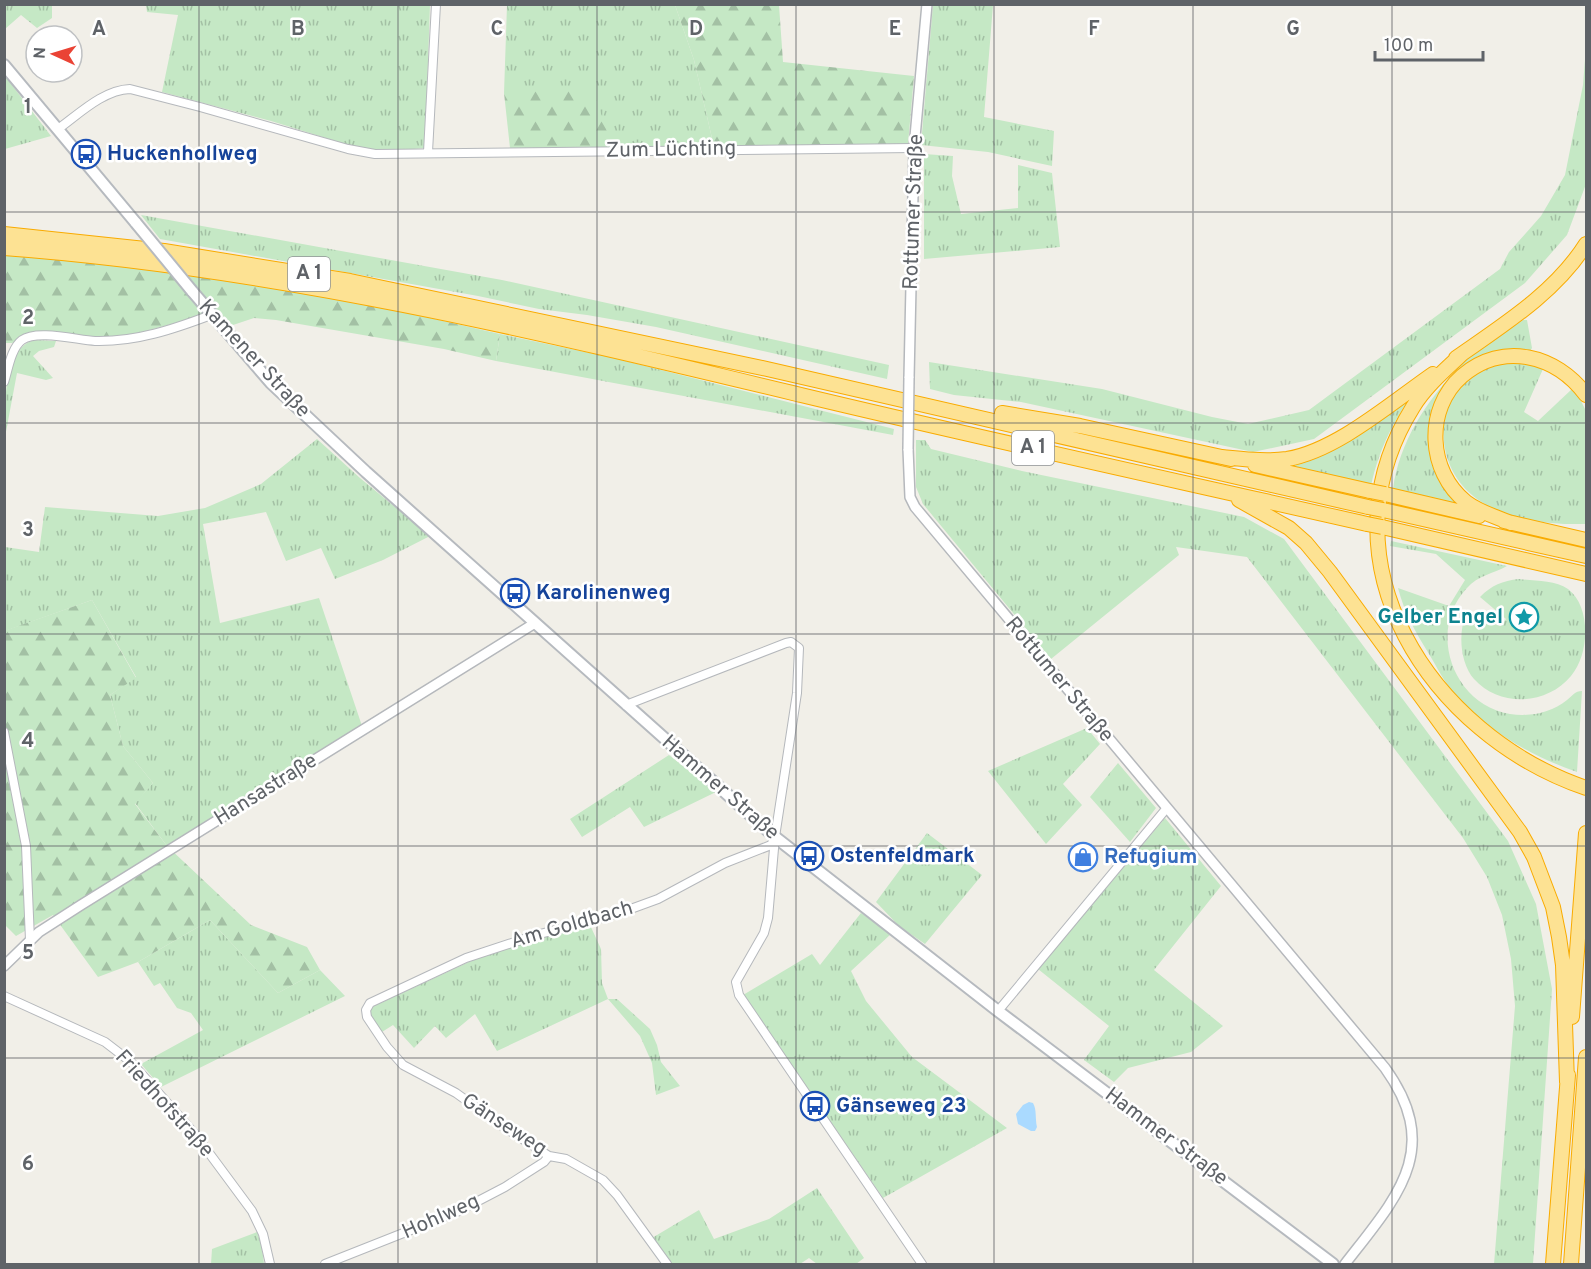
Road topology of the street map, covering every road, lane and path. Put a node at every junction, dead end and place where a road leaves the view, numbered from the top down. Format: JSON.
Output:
{"nodes":[{"id":1,"x":436,"y":4,"type":"edge"},
{"id":2,"x":927,"y":4,"type":"edge"},
{"id":3,"x":4,"y":65,"type":"edge"},
{"id":4,"x":58,"y":129,"type":"junction"},
{"id":5,"x":914,"y":148,"type":"junction"},
{"id":6,"x":428,"y":152,"type":"junction"},
{"id":7,"x":4,"y":234,"type":"edge"},
{"id":8,"x":1587,"y":244,"type":"edge"},
{"id":9,"x":4,"y":248,"type":"edge"},
{"id":10,"x":211,"y":315,"type":"junction"},
{"id":11,"x":1462,"y":354,"type":"junction"},
{"id":12,"x":4,"y":382,"type":"edge"},
{"id":13,"x":1587,"y":395,"type":"edge"},
{"id":14,"x":943,"y":408,"type":"junction"},
{"id":15,"x":1222,"y":457,"type":"junction"},
{"id":16,"x":1221,"y":491,"type":"junction"},
{"id":17,"x":1511,"y":523,"type":"junction"},
{"id":18,"x":1587,"y":540,"type":"edge"},
{"id":19,"x":1587,"y":556,"type":"edge"},
{"id":20,"x":1586,"y":574,"type":"edge"},
{"id":21,"x":534,"y":623,"type":"junction"},
{"id":22,"x":626,"y":705,"type":"junction"},
{"id":23,"x":4,"y":732,"type":"edge"},
{"id":24,"x":1587,"y":788,"type":"edge"},
{"id":25,"x":1166,"y":809,"type":"junction"},
{"id":26,"x":1587,"y":833,"type":"edge"},
{"id":27,"x":775,"y":837,"type":"junction"},
{"id":28,"x":30,"y":940,"type":"junction"},
{"id":29,"x":4,"y":966,"type":"edge"},
{"id":30,"x":4,"y":996,"type":"edge"},
{"id":31,"x":366,"y":1010,"type":"joint"},
{"id":32,"x":998,"y":1011,"type":"junction"},
{"id":33,"x":1587,"y":1057,"type":"edge"},
{"id":34,"x":1567,"y":1083,"type":"junction"},
{"id":35,"x":1587,"y":1155,"type":"edge"},
{"id":36,"x":549,"y":1156,"type":"junction"},
{"id":37,"x":1576,"y":1198,"type":"junction"},
{"id":38,"x":270,"y":1264,"type":"edge"},
{"id":39,"x":325,"y":1264,"type":"edge"},
{"id":40,"x":667,"y":1264,"type":"edge"},
{"id":41,"x":922,"y":1264,"type":"edge"},
{"id":42,"x":1333,"y":1264,"type":"edge"},
{"id":43,"x":1345,"y":1264,"type":"edge"},
{"id":44,"x":1553,"y":1264,"type":"edge"},
{"id":45,"x":1571,"y":1264,"type":"edge"}],
"edges":[{"from":1,"to":6,"type":"street"},
{"from":2,"to":5,"type":"street","name":"Rottumer Straße"},
{"from":3,"to":4,"type":"main road","name":"Kamener Straße"},
{"from":4,"to":6,"type":"street","name":"Zum Lüchting"},
{"from":4,"to":10,"type":"main road","name":"Kamener Straße","bridge":true},
{"from":5,"to":6,"type":"street","name":"Zum Lüchting"},
{"from":5,"to":25,"type":"street","name":"Rottumer Straße","bridge":true},
{"from":7,"to":14,"type":"highway","number":"A 1"},
{"from":8,"to":11,"type":"highway"},
{"from":9,"to":16,"type":"highway","number":"A 1"},
{"from":10,"to":12,"type":"street"},
{"from":10,"to":21,"type":"main road","name":"Kamener Straße"},
{"from":11,"to":15,"type":"highway"},
{"from":11,"to":24,"type":"highway"},
{"from":13,"to":17,"type":"highway"},
{"from":14,"to":15,"type":"highway"},
{"from":14,"to":19,"type":"highway","number":"A 1","bridge":true},
{"from":15,"to":17,"type":"highway","bridge":true},
{"from":16,"to":20,"type":"highway","number":"A 1","bridge":true},
{"from":16,"to":34,"type":"highway"},
{"from":17,"to":18,"type":"highway"},
{"from":21,"to":22,"type":"main road","name":"Hammer Straße"},
{"from":21,"to":28,"type":"street","name":"Hansastraße"},
{"from":22,"to":27,"type":"main road","name":"Hammer Straße"},
{"from":22,"to":27,"type":"street"},
{"from":23,"to":28,"type":"street"},
{"from":25,"to":32,"type":"street"},
{"from":25,"to":43,"type":"street","name":"Rottumer Straße"},
{"from":26,"to":34,"type":"highway"},
{"from":27,"to":31,"type":"street","name":"Am Goldbach"},
{"from":27,"to":32,"type":"main road","name":"Hammer Straße"},
{"from":27,"to":41,"type":"street"},
{"from":28,"to":29,"type":"street","name":"Hansastraße"},
{"from":30,"to":38,"type":"street","name":"Friedhofstraße"},
{"from":31,"to":36,"type":"street","name":"Gänseweg"},
{"from":32,"to":42,"type":"main road","name":"Hammer Straße"},
{"from":33,"to":37,"type":"highway"},
{"from":34,"to":44,"type":"highway"},
{"from":35,"to":37,"type":"highway"},
{"from":36,"to":39,"type":"street","name":"Hohlweg"},
{"from":36,"to":40,"type":"street","name":"Gänseweg"},
{"from":37,"to":45,"type":"highway"}]}
